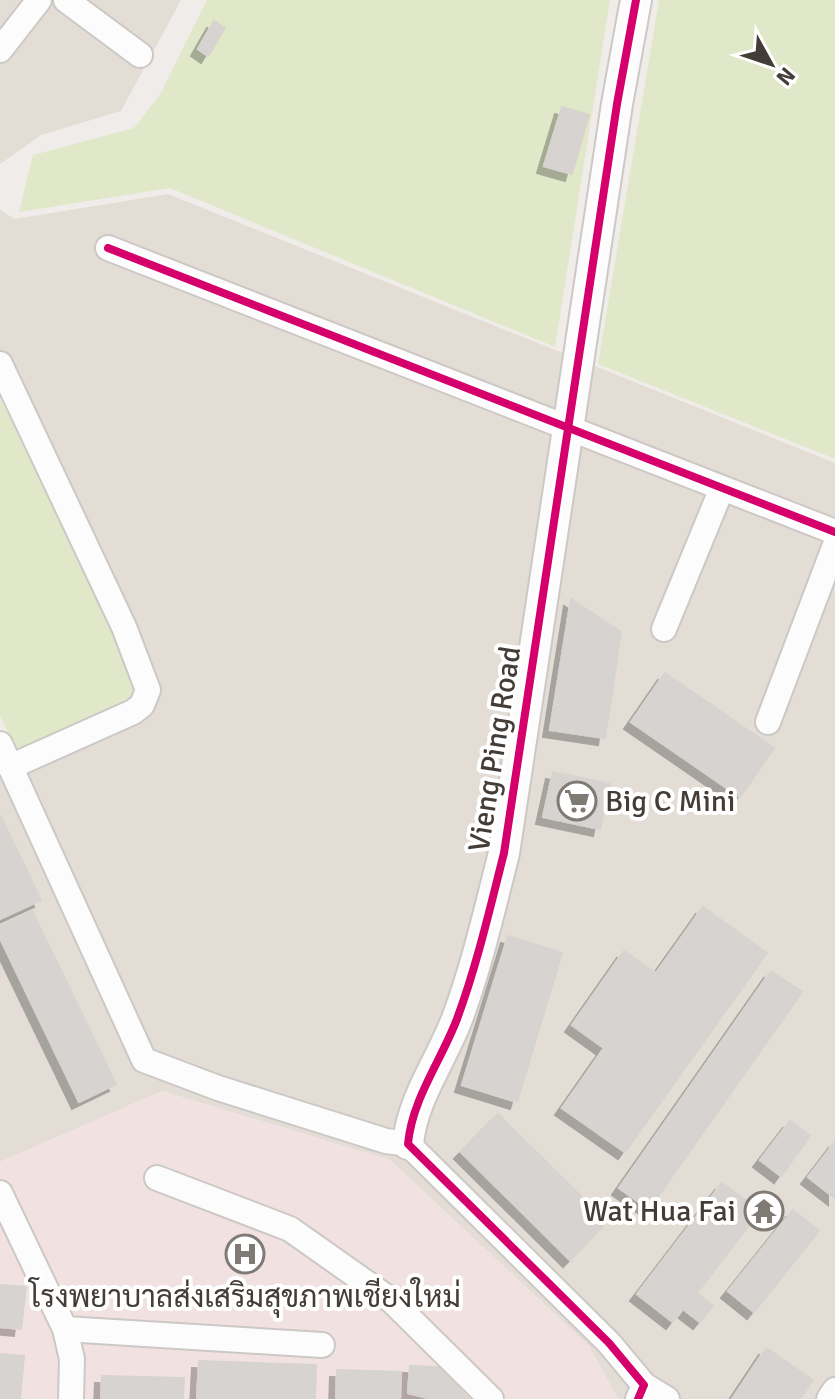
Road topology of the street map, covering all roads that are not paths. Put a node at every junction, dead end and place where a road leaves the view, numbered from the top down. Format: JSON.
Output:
{"nodes":[{"id":1,"x":39,"y":0,"type":"edge"},
{"id":2,"x":66,"y":0,"type":"edge"},
{"id":3,"x":636,"y":0,"type":"edge"},
{"id":4,"x":0,"y":50,"type":"edge"},
{"id":5,"x":140,"y":55,"type":"dead end"},
{"id":6,"x":108,"y":248,"type":"dead end"},
{"id":7,"x":0,"y":364,"type":"edge"},
{"id":8,"x":568,"y":430,"type":"junction"},
{"id":9,"x":722,"y":488,"type":"junction"},
{"id":10,"x":835,"y":532,"type":"edge"},
{"id":11,"x":835,"y":545,"type":"edge"},
{"id":12,"x":664,"y":629,"type":"dead end"},
{"id":13,"x":768,"y":722,"type":"dead end"},
{"id":14,"x":0,"y":744,"type":"edge"},
{"id":15,"x":10,"y":767,"type":"junction"},
{"id":16,"x":408,"y":1144,"type":"junction"},
{"id":17,"x":157,"y":1178,"type":"dead end"},
{"id":18,"x":0,"y":1193,"type":"edge"},
{"id":19,"x":65,"y":1329,"type":"junction"},
{"id":20,"x":322,"y":1345,"type":"dead end"},
{"id":21,"x":835,"y":1390,"type":"edge"},
{"id":22,"x":641,"y":1392,"type":"edge"},
{"id":23,"x":71,"y":1399,"type":"edge"},
{"id":24,"x":491,"y":1399,"type":"edge"},
{"id":25,"x":667,"y":1399,"type":"edge"},
{"id":26,"x":829,"y":1399,"type":"edge"}],
"edges":[{"from":1,"to":4,"type":"street"},
{"from":2,"to":5,"type":"street"},
{"from":3,"to":8,"type":"street","name":"Vieng Ping Road"},
{"from":6,"to":8,"type":"street"},
{"from":7,"to":15,"type":"street"},
{"from":8,"to":9,"type":"street"},
{"from":8,"to":16,"type":"street","name":"Vieng Ping Road"},
{"from":9,"to":10,"type":"street"},
{"from":9,"to":12,"type":"street"},
{"from":11,"to":13,"type":"street"},
{"from":14,"to":15,"type":"street"},
{"from":15,"to":16,"type":"street"},
{"from":16,"to":22,"type":"street"},
{"from":17,"to":24,"type":"street"},
{"from":18,"to":19,"type":"street"},
{"from":19,"to":20,"type":"street"},
{"from":19,"to":23,"type":"street"},
{"from":21,"to":26,"type":"street"},
{"from":22,"to":25,"type":"street"}]}
